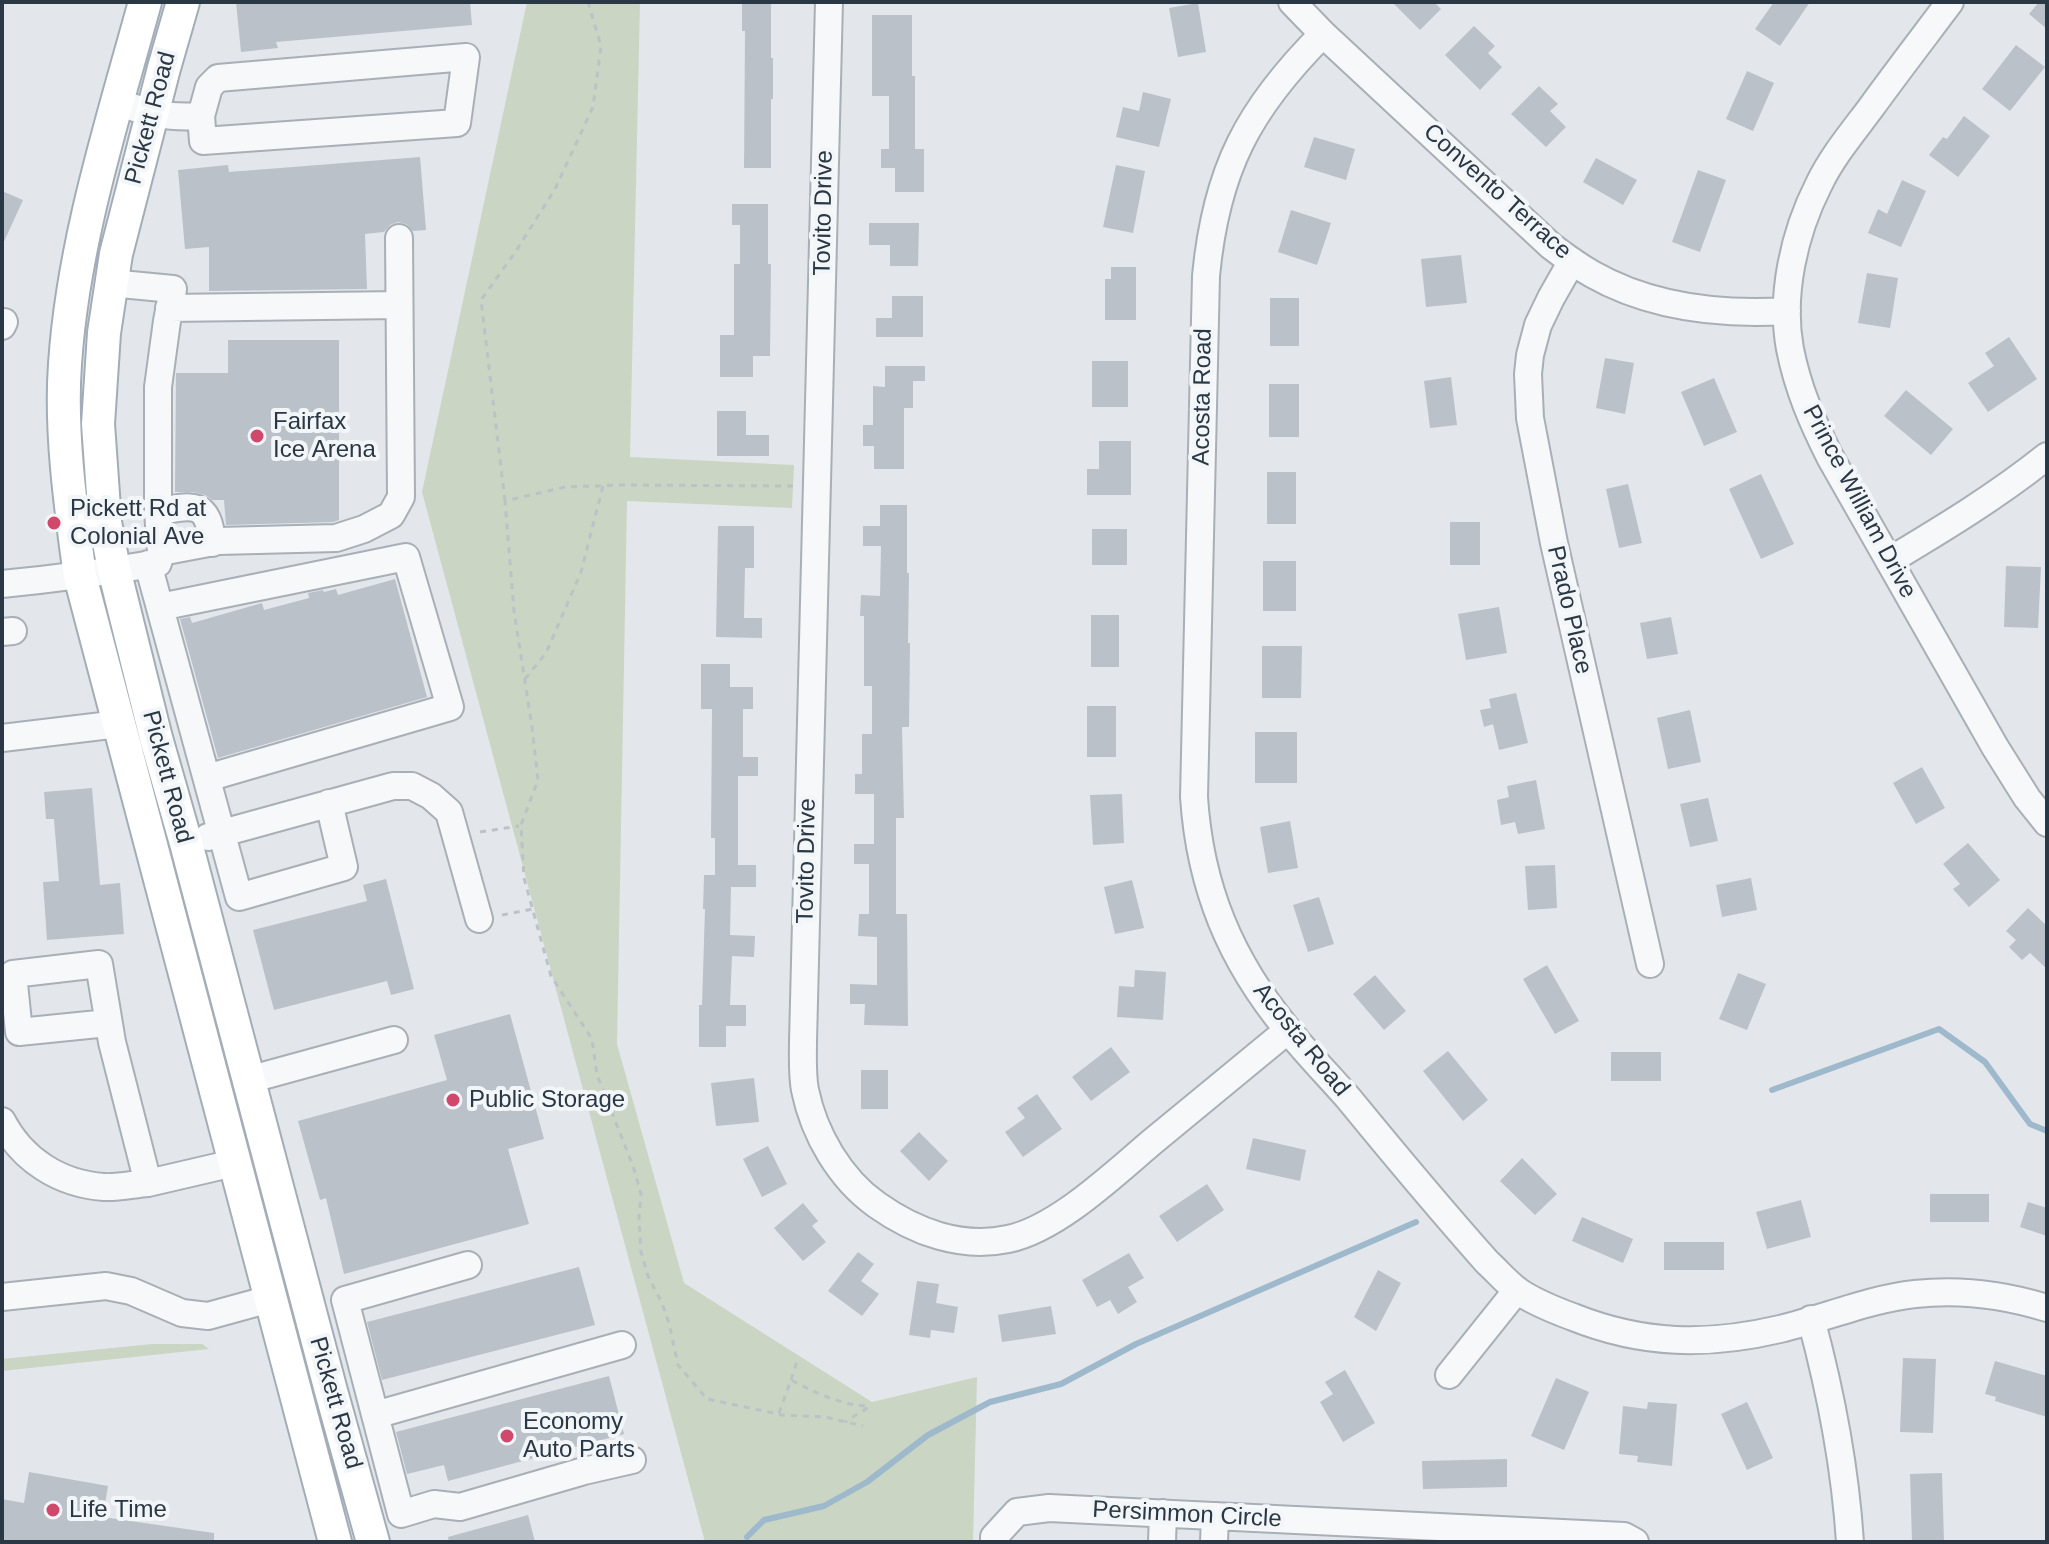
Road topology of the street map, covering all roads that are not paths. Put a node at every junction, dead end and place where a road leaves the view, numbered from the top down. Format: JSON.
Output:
{"nodes":[{"id":1,"x":145,"y":2,"type":"edge"},
{"id":2,"x":183,"y":2,"type":"edge"},
{"id":3,"x":829,"y":2,"type":"edge"},
{"id":4,"x":1292,"y":2,"type":"edge"},
{"id":5,"x":1950,"y":2,"type":"edge"},
{"id":6,"x":1323,"y":34,"type":"junction"},
{"id":7,"x":117,"y":102,"type":"junction"},
{"id":8,"x":152,"y":115,"type":"junction"},
{"id":9,"x":201,"y":116,"type":"junction"},
{"id":10,"x":399,"y":238,"type":"dead end"},
{"id":11,"x":1572,"y":261,"type":"junction"},
{"id":12,"x":110,"y":283,"type":"junction"},
{"id":13,"x":399,"y":305,"type":"junction"},
{"id":14,"x":169,"y":308,"type":"junction"},
{"id":15,"x":1787,"y":311,"type":"junction"},
{"id":16,"x":2047,"y":456,"type":"edge"},
{"id":17,"x":158,"y":512,"type":"junction"},
{"id":18,"x":212,"y":543,"type":"junction"},
{"id":19,"x":154,"y":558,"type":"junction"},
{"id":20,"x":1889,"y":561,"type":"junction"},
{"id":21,"x":114,"y":569,"type":"junction"},
{"id":22,"x":80,"y":576,"type":"junction"},
{"id":23,"x":2,"y":584,"type":"edge"},
{"id":24,"x":160,"y":607,"type":"junction"},
{"id":25,"x":119,"y":724,"type":"junction"},
{"id":26,"x":2,"y":738,"type":"edge"},
{"id":27,"x":207,"y":778,"type":"junction"},
{"id":28,"x":329,"y":803,"type":"junction"},
{"id":29,"x":2047,"y":823,"type":"edge"},
{"id":30,"x":222,"y":833,"type":"junction"},
{"id":31,"x":186,"y":843,"type":"junction"},
{"id":32,"x":479,"y":919,"type":"road end"},
{"id":33,"x":1650,"y":964,"type":"dead end"},
{"id":34,"x":108,"y":1023,"type":"dead end"},
{"id":35,"x":1288,"y":1030,"type":"junction"},
{"id":36,"x":394,"y":1040,"type":"dead end"},
{"id":37,"x":248,"y":1080,"type":"junction"},
{"id":38,"x":2,"y":1121,"type":"edge"},
{"id":39,"x":234,"y":1163,"type":"junction"},
{"id":40,"x":148,"y":1183,"type":"junction"},
{"id":41,"x":468,"y":1265,"type":"dead end"},
{"id":42,"x":1517,"y":1290,"type":"junction"},
{"id":43,"x":2,"y":1297,"type":"edge"},
{"id":44,"x":270,"y":1299,"type":"junction"},
{"id":45,"x":2047,"y":1308,"type":"edge"},
{"id":46,"x":1811,"y":1319,"type":"junction"},
{"id":47,"x":622,"y":1345,"type":"dead end"},
{"id":48,"x":1449,"y":1375,"type":"dead end"},
{"id":49,"x":375,"y":1415,"type":"junction"},
{"id":50,"x":384,"y":1448,"type":"junction"},
{"id":51,"x":632,"y":1460,"type":"dead end"},
{"id":52,"x":355,"y":1473,"type":"junction"},
{"id":53,"x":391,"y":1476,"type":"junction"},
{"id":54,"x":1163,"y":1513,"type":"junction"},
{"id":55,"x":1215,"y":1529,"type":"edge"},
{"id":56,"x":1357,"y":1533,"type":"edge"},
{"id":57,"x":1407,"y":1534,"type":"edge"},
{"id":58,"x":335,"y":1542,"type":"edge"},
{"id":59,"x":373,"y":1542,"type":"edge"},
{"id":60,"x":994,"y":1542,"type":"edge"},
{"id":61,"x":1162,"y":1542,"type":"edge"},
{"id":62,"x":1635,"y":1542,"type":"edge"},
{"id":63,"x":1850,"y":1542,"type":"edge"}],
"edges":[{"from":1,"to":7,"type":"main road","name":"Pickett Road"},
{"from":2,"to":8,"type":"main road","name":"Pickett Road"},
{"from":3,"to":35,"type":"street","name":"Tovito Drive"},
{"from":4,"to":6,"type":"street","name":"Convento Terrace"},
{"from":5,"to":15,"type":"street","name":"Prince William Drive"},
{"from":6,"to":11,"type":"street","name":"Convento Terrace"},
{"from":6,"to":35,"type":"street","name":"Acosta Road"},
{"from":7,"to":8,"type":"street"},
{"from":7,"to":22,"type":"main road","name":"Pickett Road"},
{"from":8,"to":9,"type":"street"},
{"from":8,"to":12,"type":"main road","name":"Pickett Road"},
{"from":9,"to":9,"type":"street"},
{"from":10,"to":13,"type":"street"},
{"from":11,"to":15,"type":"street","name":"Convento Terrace"},
{"from":11,"to":33,"type":"street","name":"Prado Place"},
{"from":12,"to":14,"type":"street"},
{"from":12,"to":21,"type":"main road","name":"Pickett Road"},
{"from":13,"to":14,"type":"street"},
{"from":13,"to":18,"type":"street"},
{"from":14,"to":17,"type":"street"},
{"from":15,"to":20,"type":"street","name":"Prince William Drive"},
{"from":16,"to":20,"type":"street"},
{"from":17,"to":18,"type":"street"},
{"from":17,"to":19,"type":"street"},
{"from":18,"to":19,"type":"street"},
{"from":19,"to":21,"type":"street"},
{"from":19,"to":24,"type":"street"},
{"from":20,"to":29,"type":"street","name":"Prince William Drive"},
{"from":21,"to":22,"type":"street"},
{"from":21,"to":31,"type":"main road","name":"Pickett Road"},
{"from":22,"to":23,"type":"street"},
{"from":22,"to":25,"type":"main road","name":"Pickett Road"},
{"from":24,"to":27,"type":"street"},
{"from":24,"to":27,"type":"street"},
{"from":25,"to":26,"type":"street"},
{"from":25,"to":39,"type":"main road","name":"Pickett Road"},
{"from":27,"to":30,"type":"street"},
{"from":28,"to":30,"type":"street"},
{"from":28,"to":30,"type":"street"},
{"from":28,"to":32,"type":"street"},
{"from":30,"to":31,"type":"street"},
{"from":31,"to":37,"type":"main road","name":"Pickett Road"},
{"from":34,"to":40,"type":"street"},
{"from":35,"to":42,"type":"street","name":"Acosta Road"},
{"from":36,"to":37,"type":"street"},
{"from":37,"to":52,"type":"main road","name":"Pickett Road"},
{"from":38,"to":40,"type":"street"},
{"from":39,"to":40,"type":"street"},
{"from":39,"to":44,"type":"main road","name":"Pickett Road"},
{"from":41,"to":49,"type":"street"},
{"from":42,"to":46,"type":"street","name":"Acosta Road"},
{"from":42,"to":48,"type":"street"},
{"from":43,"to":44,"type":"street"},
{"from":44,"to":58,"type":"main road","name":"Pickett Road"},
{"from":45,"to":46,"type":"street","name":"Acosta Road"},
{"from":46,"to":63,"type":"street"},
{"from":47,"to":49,"type":"street"},
{"from":49,"to":50,"type":"street"},
{"from":50,"to":52,"type":"street"},
{"from":50,"to":53,"type":"street"},
{"from":51,"to":53,"type":"street"},
{"from":52,"to":53,"type":"street"},
{"from":52,"to":59,"type":"main road","name":"Pickett Road"},
{"from":54,"to":55,"type":"street","name":"Persimmon Circle"},
{"from":54,"to":60,"type":"street","name":"Persimmon Circle"},
{"from":54,"to":61,"type":"street"},
{"from":55,"to":56,"type":"street","name":"Persimmon Circle"},
{"from":56,"to":57,"type":"street","name":"Persimmon Circle"},
{"from":57,"to":62,"type":"street","name":"Persimmon Circle"}]}
